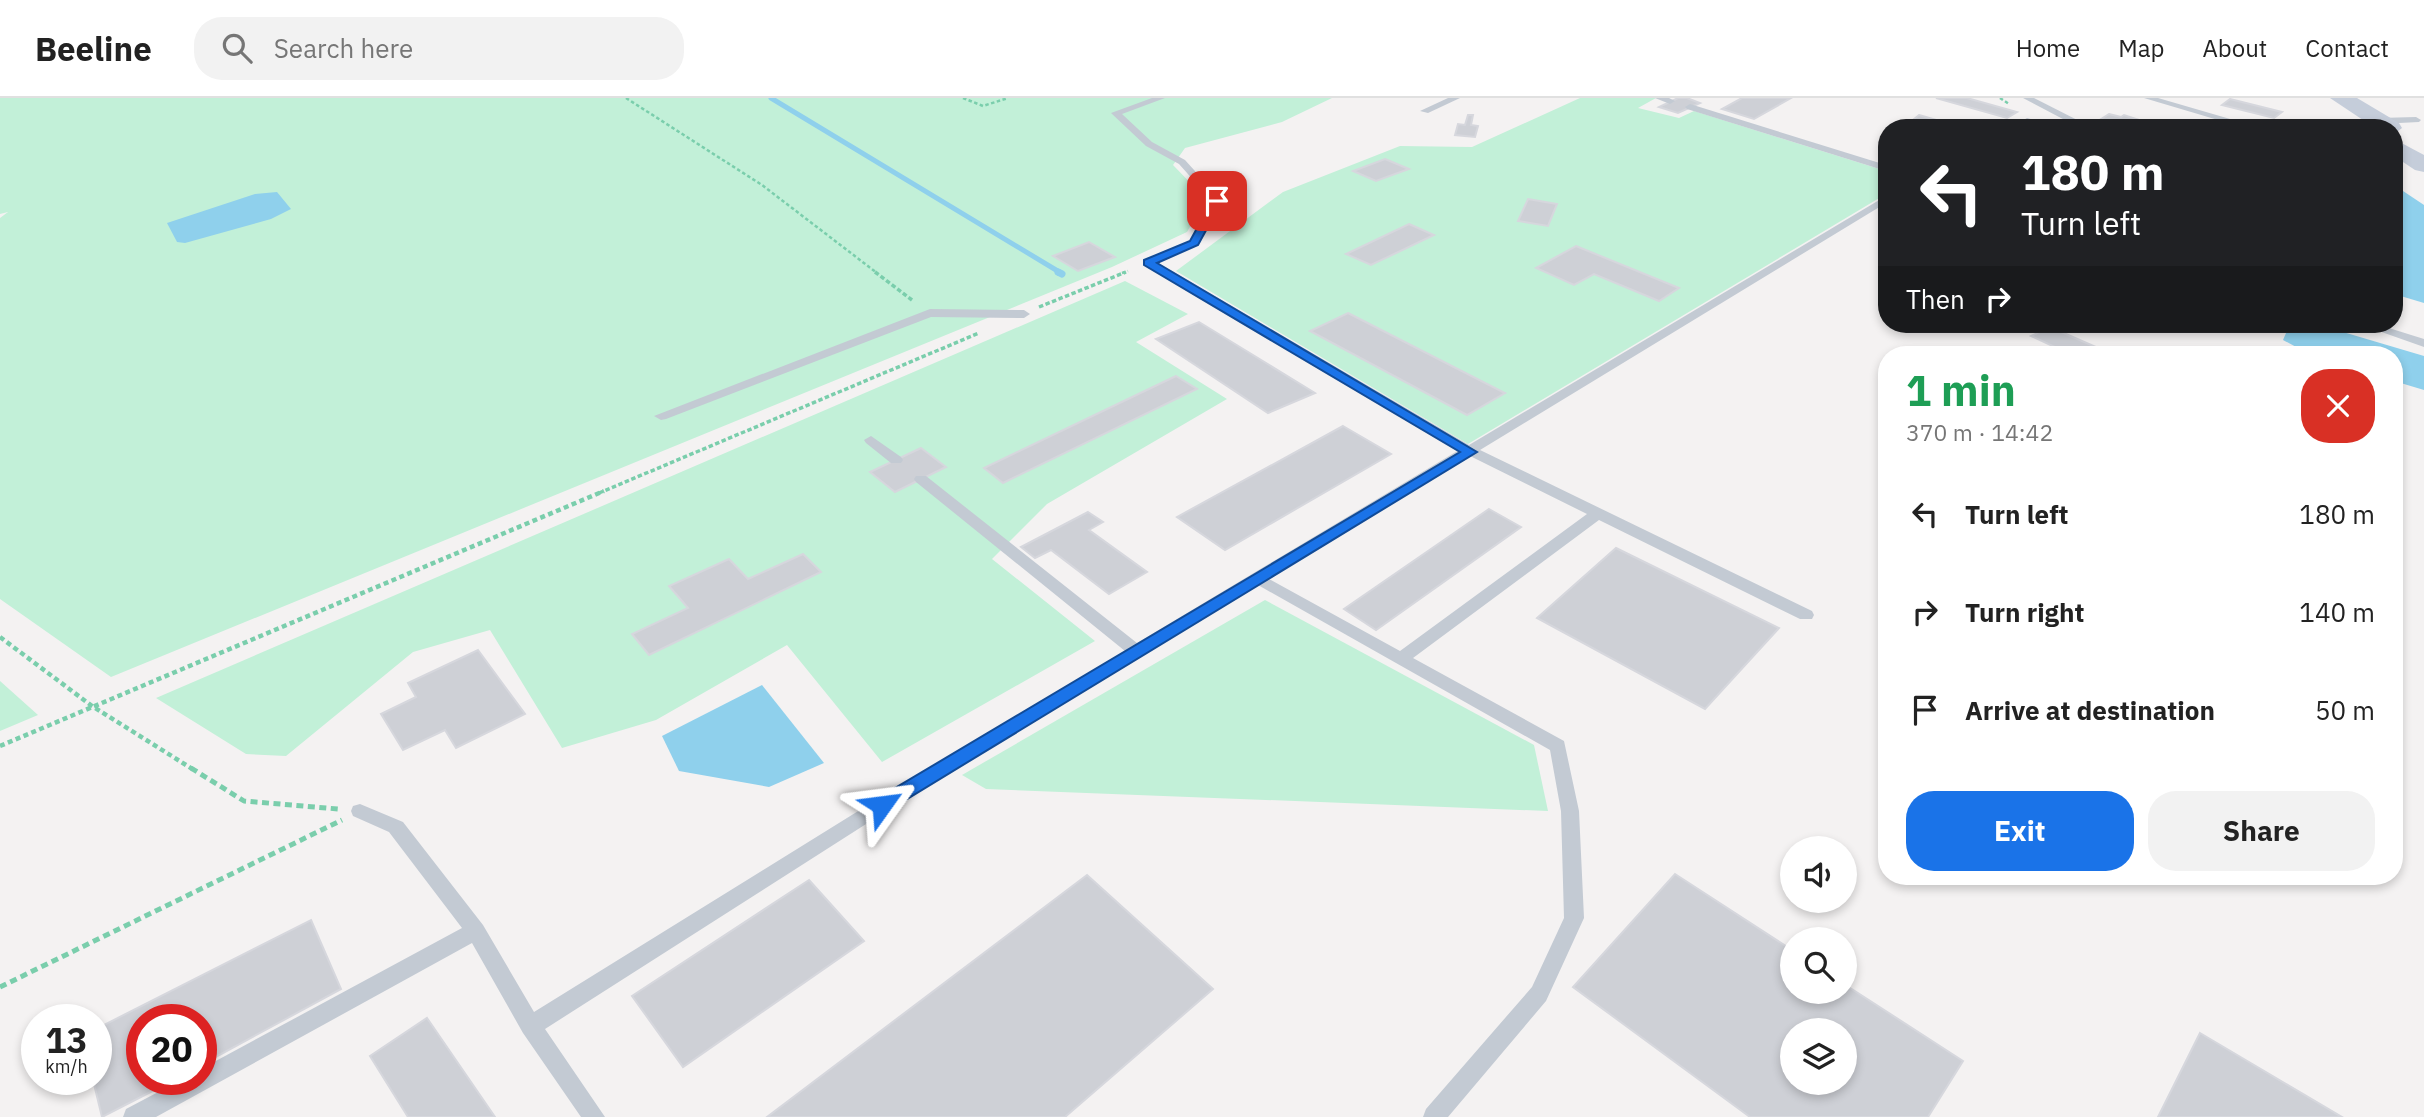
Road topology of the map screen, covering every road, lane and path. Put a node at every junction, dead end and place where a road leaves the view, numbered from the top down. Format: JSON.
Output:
{"nodes":[{"id":1,"x":626,"y":98,"type":"edge"},
{"id":2,"x":963,"y":98,"type":"edge"},
{"id":3,"x":1008,"y":98,"type":"edge"},
{"id":4,"x":1161,"y":98,"type":"edge"},
{"id":5,"x":1456,"y":98,"type":"edge"},
{"id":6,"x":1659,"y":98,"type":"edge"},
{"id":7,"x":2027,"y":98,"type":"edge"},
{"id":8,"x":2148,"y":98,"type":"edge"},
{"id":9,"x":2332,"y":101,"type":"edge"},
{"id":10,"x":1670,"y":102,"type":"dead end"},
{"id":11,"x":1690,"y":107,"type":"dead end"},
{"id":12,"x":1425,"y":111,"type":"dead end"},
{"id":13,"x":2070,"y":119,"type":"edge"},
{"id":14,"x":2224,"y":119,"type":"edge"},
{"id":15,"x":2368,"y":119,"type":"edge"},
{"id":16,"x":2416,"y":120,"type":"dead end"},
{"id":17,"x":2403,"y":122,"type":"edge"},
{"id":18,"x":2403,"y":137,"type":"edge"},
{"id":19,"x":2424,"y":148,"type":"edge"},
{"id":20,"x":2403,"y":152,"type":"edge"},
{"id":21,"x":2424,"y":165,"type":"edge"},
{"id":22,"x":1878,"y":166,"type":"edge"},
{"id":23,"x":1878,"y":204,"type":"edge"},
{"id":24,"x":1128,"y":271,"type":"dead end"},
{"id":25,"x":930,"y":313,"type":"junction"},
{"id":26,"x":1024,"y":314,"type":"junction"},
{"id":27,"x":2393,"y":333,"type":"edge"},
{"id":28,"x":2424,"y":343,"type":"edge"},
{"id":29,"x":661,"y":416,"type":"dead end"},
{"id":30,"x":871,"y":440,"type":"dead end"},
{"id":31,"x":1470,"y":452,"type":"junction"},
{"id":32,"x":896,"y":460,"type":"dead end"},
{"id":33,"x":921,"y":479,"type":"dead end"},
{"id":34,"x":1598,"y":513,"type":"junction"},
{"id":35,"x":1258,"y":579,"type":"junction"},
{"id":36,"x":1806,"y":615,"type":"dead end"},
{"id":37,"x":0,"y":637,"type":"edge"},
{"id":38,"x":1137,"y":652,"type":"junction"},
{"id":39,"x":1401,"y":659,"type":"junction"},
{"id":40,"x":92,"y":706,"type":"junction"},
{"id":41,"x":0,"y":746,"type":"edge"},
{"id":42,"x":360,"y":811,"type":"junction"},
{"id":43,"x":476,"y":931,"type":"junction"},
{"id":44,"x":0,"y":987,"type":"edge"},
{"id":45,"x":531,"y":1026,"type":"junction"},
{"id":46,"x":134,"y":1117,"type":"edge"},
{"id":47,"x":594,"y":1117,"type":"edge"},
{"id":48,"x":1434,"y":1117,"type":"edge"}],
"edges":[{"from":1,"to":25,"type":"path"},
{"from":2,"to":3,"type":"path"},
{"from":4,"to":31,"type":"lane"},
{"from":5,"to":12,"type":"lane"},
{"from":6,"to":10,"type":"lane"},
{"from":7,"to":13,"type":"lane"},
{"from":8,"to":14,"type":"lane"},
{"from":9,"to":15,"type":"main road"},
{"from":11,"to":22,"type":"lane"},
{"from":16,"to":17,"type":"lane"},
{"from":18,"to":19,"type":"main road"},
{"from":20,"to":21,"type":"main road"},
{"from":23,"to":31,"type":"lane"},
{"from":24,"to":26,"type":"path"},
{"from":25,"to":26,"type":"lane"},
{"from":25,"to":29,"type":"lane"},
{"from":26,"to":40,"type":"path"},
{"from":27,"to":28,"type":"lane"},
{"from":30,"to":32,"type":"lane"},
{"from":31,"to":34,"type":"lane"},
{"from":31,"to":35,"type":"lane"},
{"from":33,"to":38,"type":"lane"},
{"from":34,"to":36,"type":"lane"},
{"from":34,"to":39,"type":"lane"},
{"from":35,"to":38,"type":"lane"},
{"from":35,"to":39,"type":"lane"},
{"from":37,"to":40,"type":"path"},
{"from":38,"to":45,"type":"lane"},
{"from":39,"to":48,"type":"lane"},
{"from":40,"to":41,"type":"path"},
{"from":40,"to":42,"type":"path"},
{"from":42,"to":43,"type":"lane"},
{"from":42,"to":44,"type":"path"},
{"from":43,"to":45,"type":"lane"},
{"from":43,"to":46,"type":"lane"},
{"from":45,"to":47,"type":"lane"}]}
